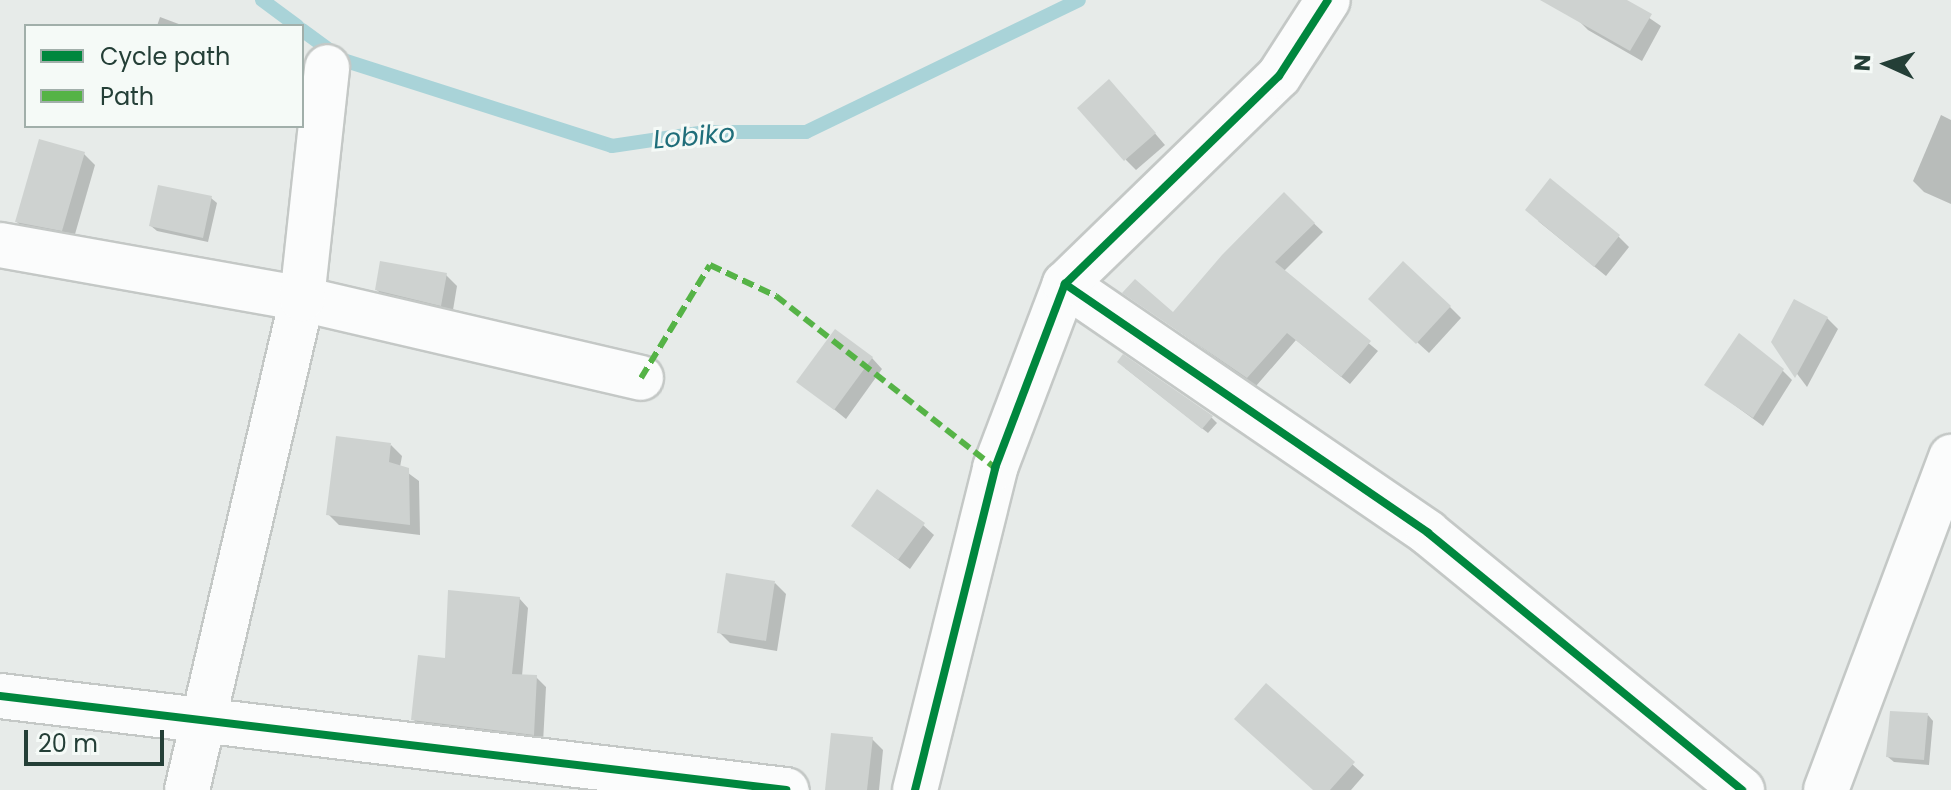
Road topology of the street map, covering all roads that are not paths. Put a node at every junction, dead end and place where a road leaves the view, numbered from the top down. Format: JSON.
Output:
{"nodes":[{"id":1,"x":1328,"y":0,"type":"edge"},
{"id":2,"x":327,"y":67,"type":"dead end"},
{"id":3,"x":0,"y":245,"type":"edge"},
{"id":4,"x":1065,"y":284,"type":"junction"},
{"id":5,"x":302,"y":299,"type":"junction"},
{"id":6,"x":641,"y":378,"type":"dead end"},
{"id":7,"x":1951,"y":457,"type":"edge"},
{"id":8,"x":0,"y":696,"type":"edge"},
{"id":9,"x":202,"y":720,"type":"junction"},
{"id":10,"x":187,"y":790,"type":"edge"},
{"id":11,"x":786,"y":790,"type":"edge"},
{"id":12,"x":915,"y":790,"type":"edge"},
{"id":13,"x":1742,"y":790,"type":"edge"},
{"id":14,"x":1826,"y":790,"type":"edge"}],
"edges":[{"from":1,"to":4,"type":"street"},
{"from":2,"to":5,"type":"street"},
{"from":3,"to":5,"type":"street"},
{"from":4,"to":12,"type":"street"},
{"from":4,"to":13,"type":"street"},
{"from":5,"to":6,"type":"street"},
{"from":5,"to":9,"type":"street"},
{"from":7,"to":14,"type":"street"},
{"from":8,"to":9,"type":"street"},
{"from":9,"to":10,"type":"street"},
{"from":9,"to":11,"type":"street"}]}
